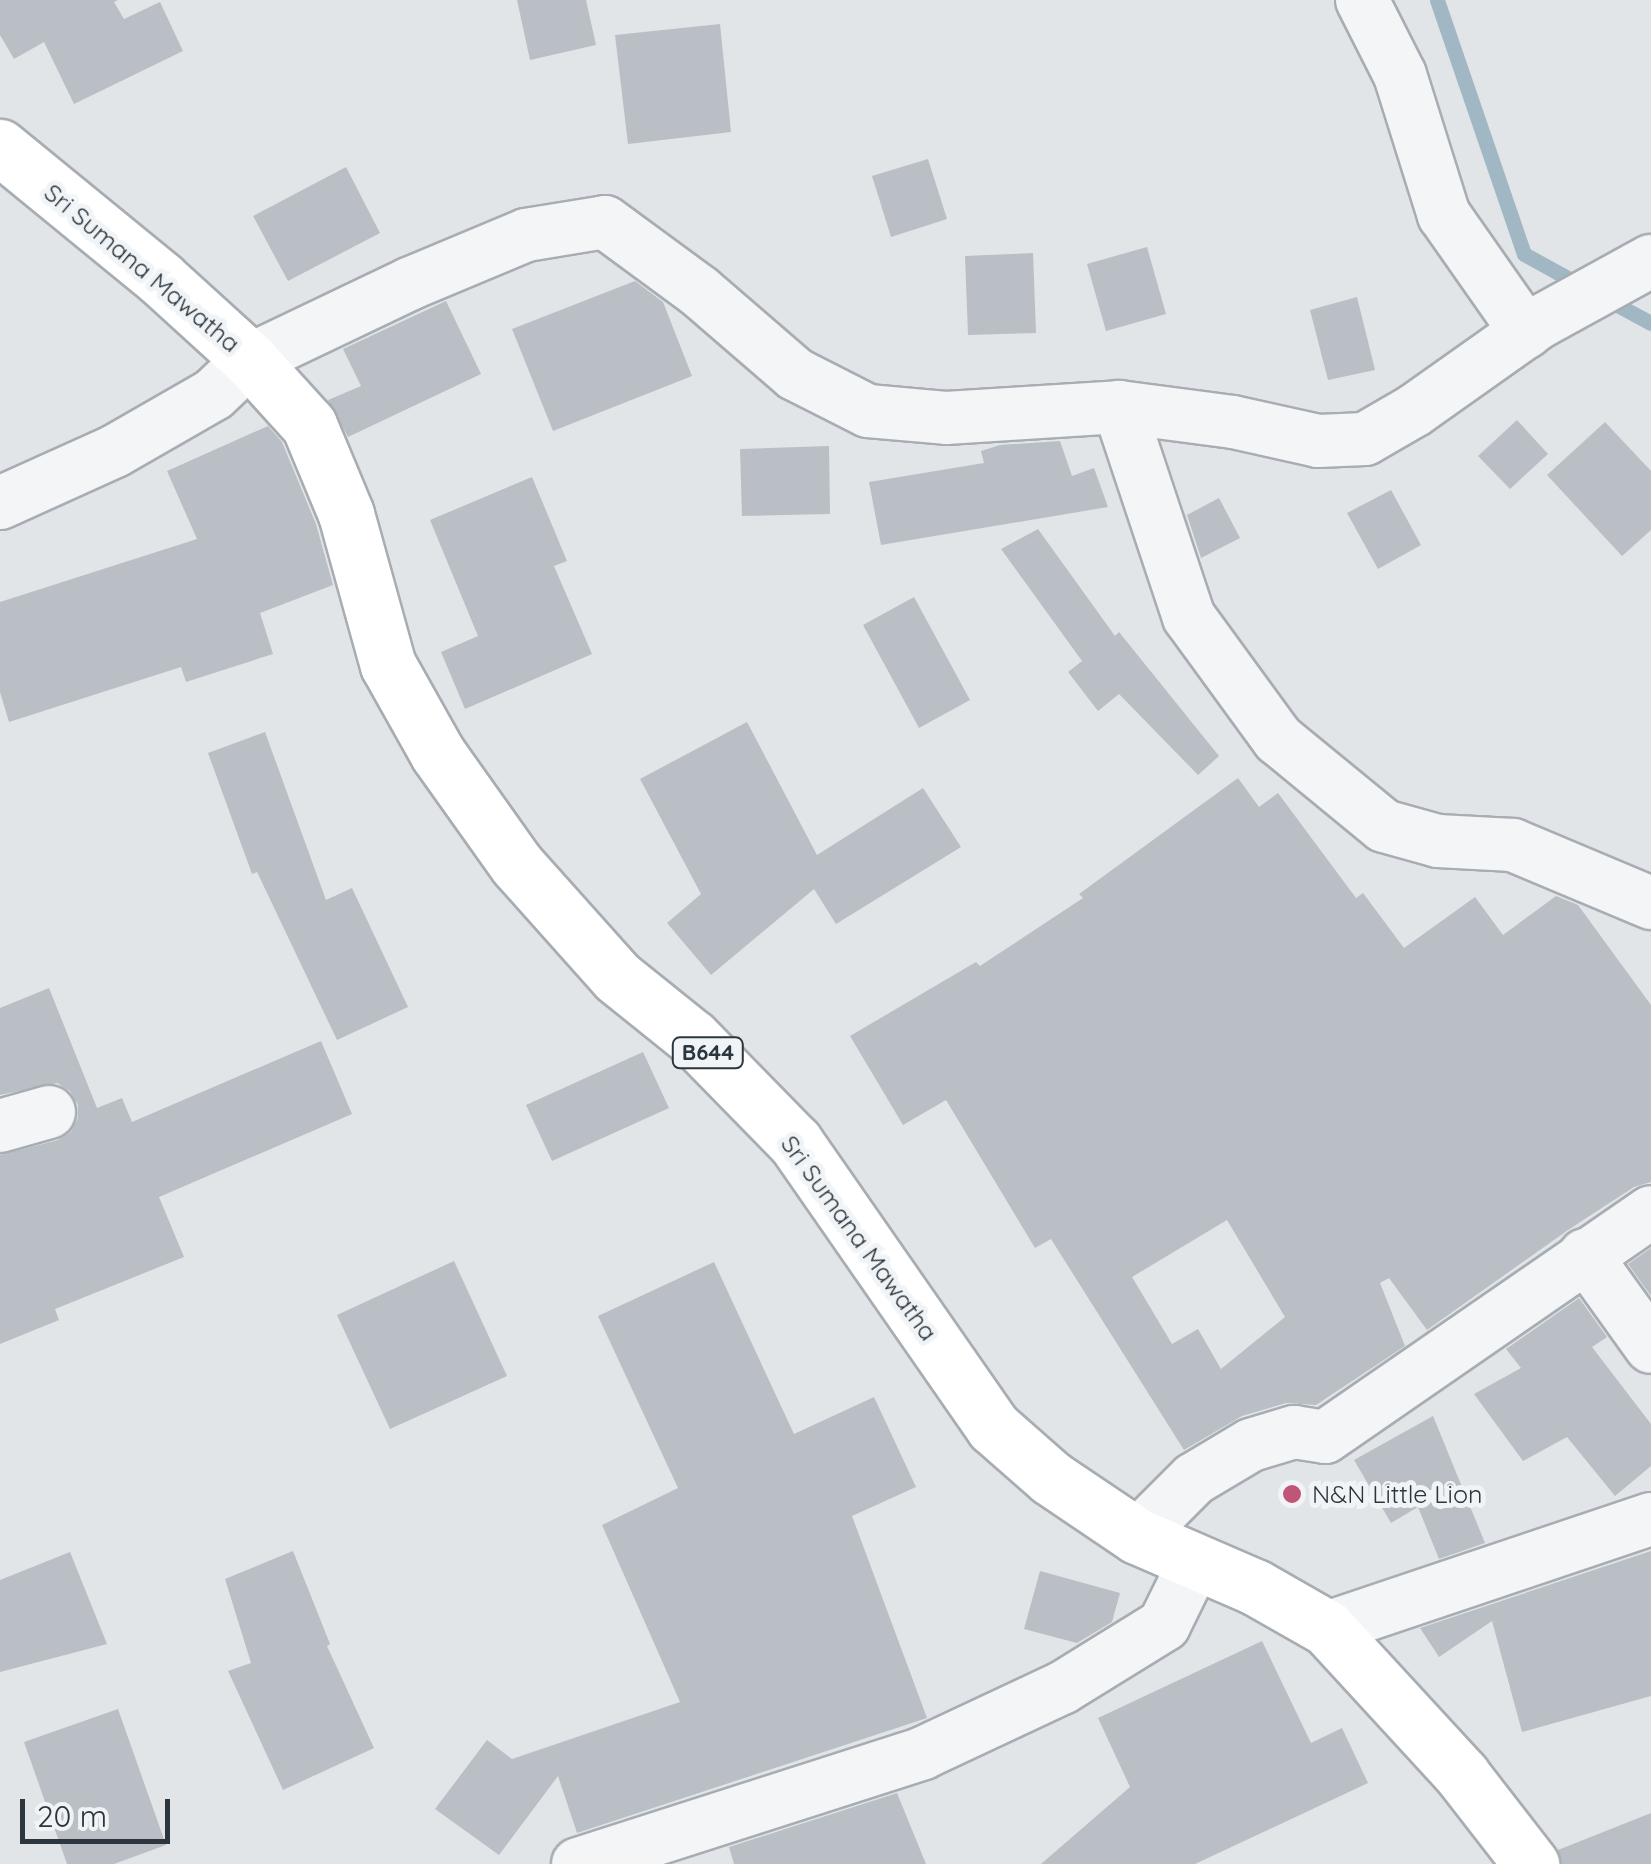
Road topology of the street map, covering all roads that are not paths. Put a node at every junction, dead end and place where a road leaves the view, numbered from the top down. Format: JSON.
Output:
{"nodes":[{"id":1,"x":1362,"y":0,"type":"edge"},
{"id":2,"x":0,"y":147,"type":"edge"},
{"id":3,"x":1651,"y":262,"type":"edge"},
{"id":4,"x":1532,"y":327,"type":"junction"},
{"id":5,"x":250,"y":360,"type":"junction"},
{"id":6,"x":1119,"y":407,"type":"junction"},
{"id":7,"x":0,"y":503,"type":"edge"},
{"id":8,"x":1651,"y":903,"type":"edge"},
{"id":9,"x":50,"y":1112,"type":"dead end"},
{"id":10,"x":0,"y":1126,"type":"edge"},
{"id":11,"x":1651,"y":1212,"type":"edge"},
{"id":12,"x":1586,"y":1255,"type":"junction"},
{"id":13,"x":1651,"y":1347,"type":"edge"},
{"id":14,"x":1651,"y":1519,"type":"edge"},
{"id":15,"x":1136,"y":1536,"type":"junction"},
{"id":16,"x":1195,"y":1562,"type":"junction"},
{"id":17,"x":1326,"y":1628,"type":"junction"},
{"id":18,"x":578,"y":1864,"type":"edge"},
{"id":19,"x":1530,"y":1864,"type":"edge"}],
"edges":[{"from":1,"to":4,"type":"street"},
{"from":2,"to":5,"type":"main road","name":"Sri Sumana Mawatha","number":"B644"},
{"from":3,"to":4,"type":"street"},
{"from":4,"to":6,"type":"street"},
{"from":5,"to":6,"type":"street"},
{"from":5,"to":7,"type":"street"},
{"from":5,"to":15,"type":"main road","name":"Sri Sumana Mawatha","number":"B644"},
{"from":6,"to":8,"type":"street"},
{"from":9,"to":10,"type":"street"},
{"from":11,"to":12,"type":"street"},
{"from":12,"to":13,"type":"street"},
{"from":12,"to":15,"type":"street"},
{"from":14,"to":17,"type":"street"},
{"from":15,"to":16,"type":"main road","name":"Sri Sumana Mawatha","number":"B644"},
{"from":16,"to":17,"type":"main road","name":"Sri Sumana Mawatha","number":"B644"},
{"from":16,"to":18,"type":"street"},
{"from":17,"to":19,"type":"main road","name":"Sri Sumana Mawatha","number":"B644"}]}
